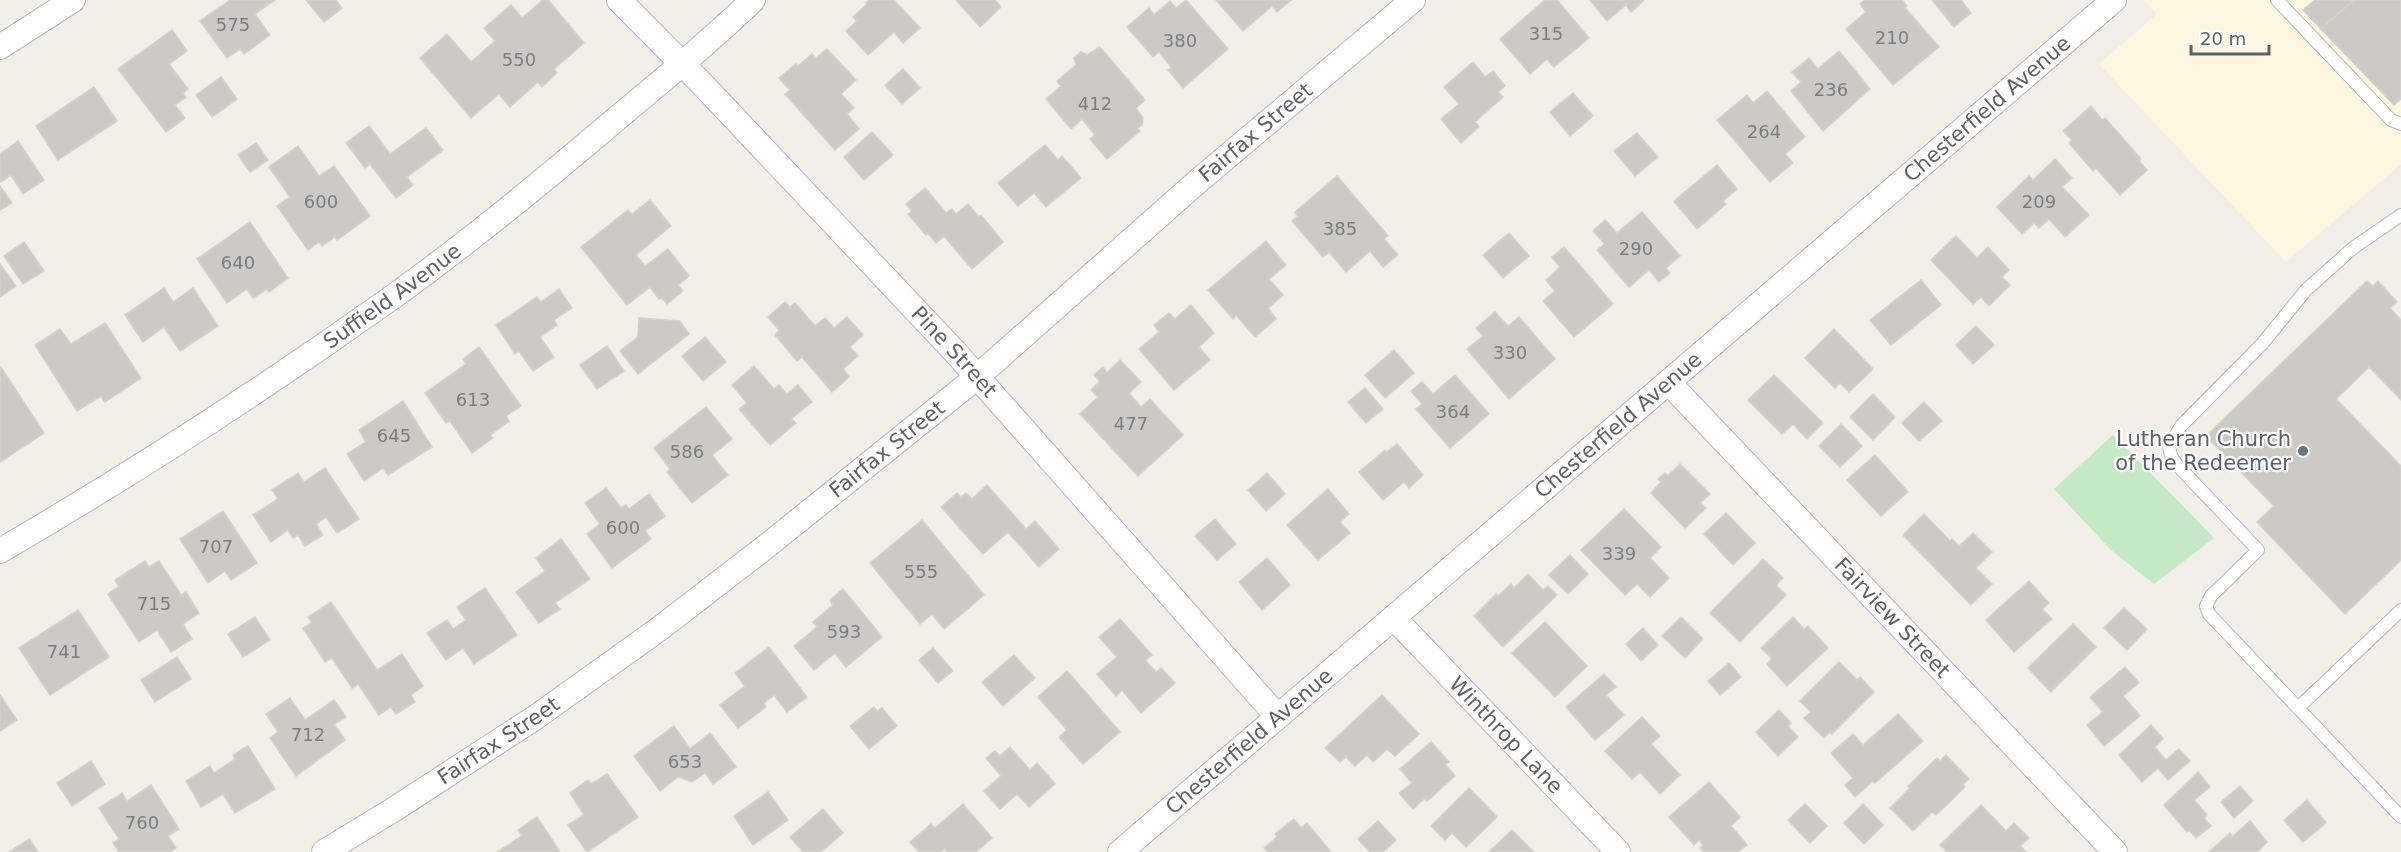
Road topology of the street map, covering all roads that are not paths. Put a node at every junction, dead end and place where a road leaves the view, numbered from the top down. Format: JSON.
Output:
{"nodes":[{"id":1,"x":73,"y":0,"type":"edge"},
{"id":2,"x":619,"y":0,"type":"edge"},
{"id":3,"x":753,"y":0,"type":"edge"},
{"id":4,"x":1413,"y":0,"type":"edge"},
{"id":5,"x":2114,"y":0,"type":"edge"},
{"id":6,"x":2277,"y":0,"type":"edge"},
{"id":7,"x":0,"y":47,"type":"edge"},
{"id":8,"x":683,"y":64,"type":"junction"},
{"id":9,"x":2401,"y":124,"type":"edge"},
{"id":10,"x":2401,"y":215,"type":"edge"},
{"id":11,"x":977,"y":377,"type":"junction"},
{"id":12,"x":1669,"y":383,"type":"junction"},
{"id":13,"x":0,"y":551,"type":"edge"},
{"id":14,"x":2401,"y":610,"type":"edge"},
{"id":15,"x":1394,"y":618,"type":"junction"},
{"id":16,"x":2298,"y":708,"type":"junction"},
{"id":17,"x":1277,"y":716,"type":"junction"},
{"id":18,"x":2401,"y":817,"type":"edge"},
{"id":19,"x":1124,"y":851,"type":"edge"},
{"id":20,"x":324,"y":852,"type":"edge"},
{"id":21,"x":1618,"y":852,"type":"edge"},
{"id":22,"x":2115,"y":852,"type":"edge"}],
"edges":[{"from":1,"to":7,"type":"street"},
{"from":2,"to":8,"type":"street","name":"Pine Street"},
{"from":3,"to":8,"type":"street","name":"Suffield Avenue"},
{"from":4,"to":11,"type":"street","name":"Fairfax Street"},
{"from":5,"to":12,"type":"street","name":"Chesterfield Avenue"},
{"from":6,"to":9,"type":"lane"},
{"from":8,"to":11,"type":"street","name":"Pine Street"},
{"from":8,"to":13,"type":"street","name":"Suffield Avenue"},
{"from":10,"to":16,"type":"lane"},
{"from":11,"to":17,"type":"street","name":"Pine Street"},
{"from":11,"to":20,"type":"street","name":"Fairfax Street"},
{"from":12,"to":15,"type":"street","name":"Chesterfield Avenue"},
{"from":12,"to":22,"type":"street","name":"Fairview Street"},
{"from":14,"to":16,"type":"lane"},
{"from":15,"to":17,"type":"street","name":"Chesterfield Avenue"},
{"from":15,"to":21,"type":"street","name":"Winthrop Lane"},
{"from":16,"to":18,"type":"lane"},
{"from":17,"to":19,"type":"street","name":"Chesterfield Avenue"}]}
